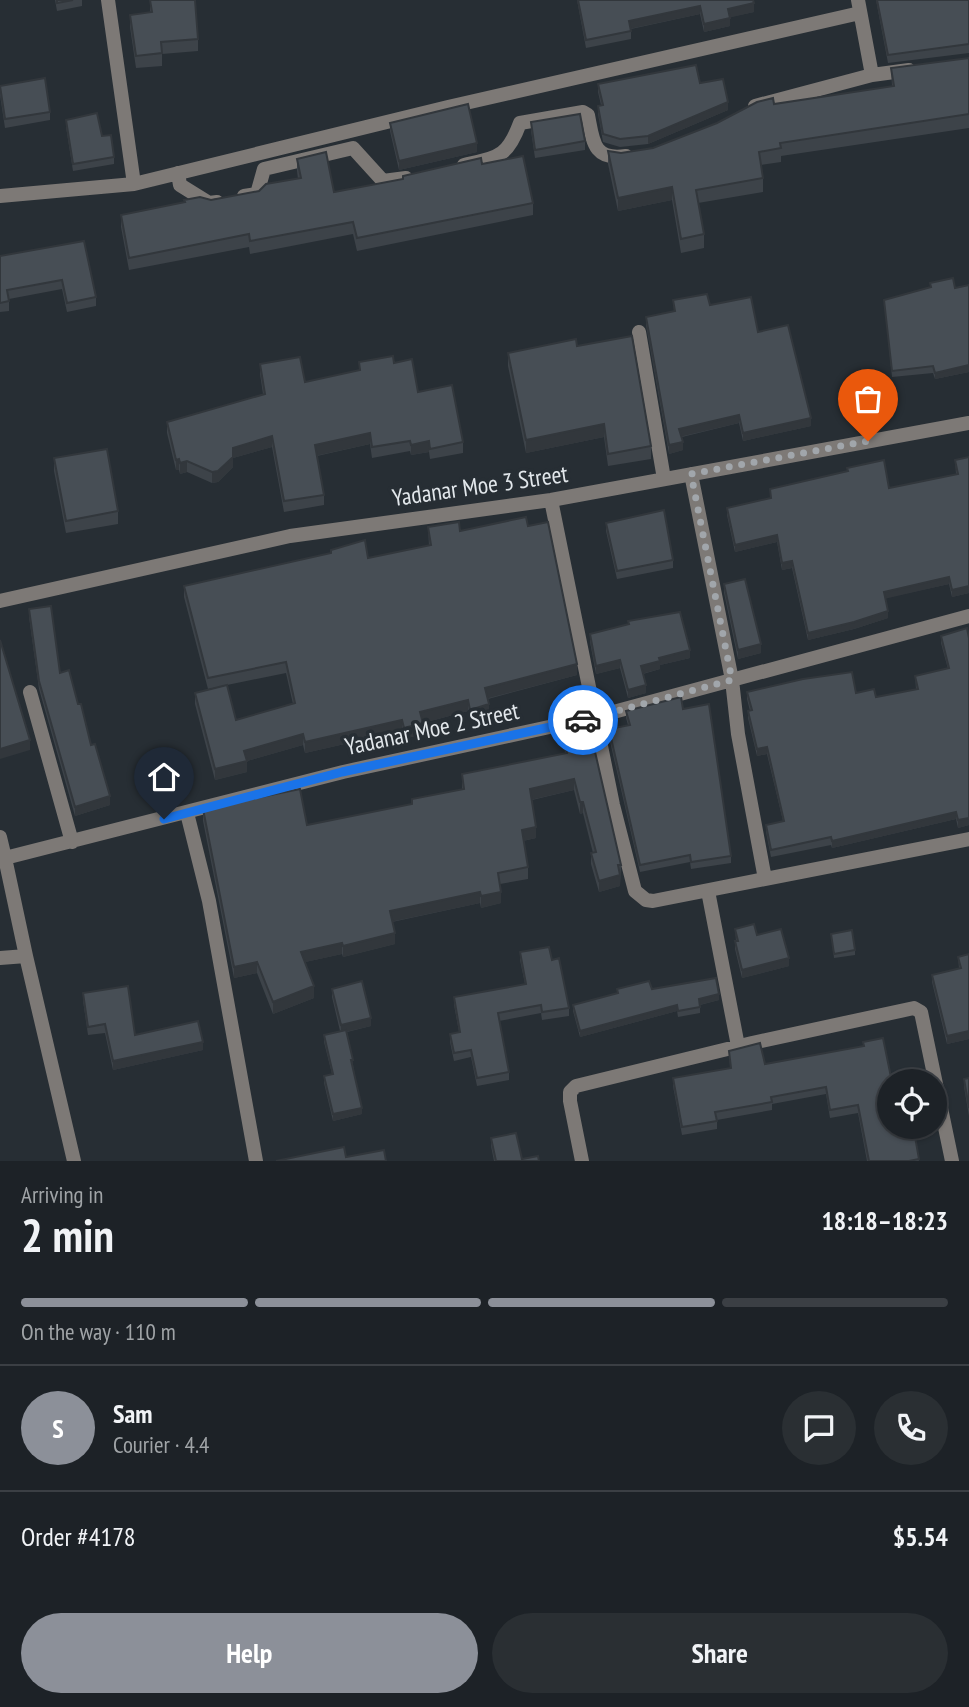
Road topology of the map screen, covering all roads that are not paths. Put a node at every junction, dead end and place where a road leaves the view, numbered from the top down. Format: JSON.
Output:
{"nodes":[{"id":1,"x":108,"y":0,"type":"edge"},
{"id":2,"x":859,"y":7,"type":"edge"},
{"id":3,"x":928,"y":67,"type":"edge"},
{"id":4,"x":872,"y":75,"type":"junction"},
{"id":5,"x":743,"y":113,"type":"edge"},
{"id":6,"x":640,"y":154,"type":"edge"},
{"id":7,"x":447,"y":169,"type":"edge"},
{"id":8,"x":178,"y":173,"type":"junction"},
{"id":9,"x":420,"y":175,"type":"edge"},
{"id":10,"x":134,"y":184,"type":"junction"},
{"id":11,"x":0,"y":196,"type":"edge"},
{"id":12,"x":639,"y":332,"type":"dead end"},
{"id":13,"x":969,"y":422,"type":"edge"},
{"id":14,"x":691,"y":474,"type":"junction"},
{"id":15,"x":664,"y":479,"type":"junction"},
{"id":16,"x":551,"y":500,"type":"junction"},
{"id":17,"x":0,"y":601,"type":"edge"},
{"id":18,"x":969,"y":615,"type":"edge"},
{"id":19,"x":732,"y":680,"type":"junction"},
{"id":20,"x":30,"y":692,"type":"dead end"},
{"id":21,"x":594,"y":717,"type":"junction"},
{"id":22,"x":187,"y":813,"type":"junction"},
{"id":23,"x":0,"y":837,"type":"edge"},
{"id":24,"x":969,"y":839,"type":"edge"},
{"id":25,"x":72,"y":842,"type":"junction"},
{"id":26,"x":5,"y":858,"type":"junction"},
{"id":27,"x":765,"y":879,"type":"junction"},
{"id":28,"x":708,"y":891,"type":"junction"},
{"id":29,"x":26,"y":956,"type":"junction"},
{"id":30,"x":0,"y":958,"type":"edge"},
{"id":31,"x":738,"y":1046,"type":"junction"},
{"id":32,"x":74,"y":1161,"type":"edge"},
{"id":33,"x":256,"y":1161,"type":"edge"},
{"id":34,"x":582,"y":1161,"type":"edge"},
{"id":35,"x":952,"y":1161,"type":"edge"}],
"edges":[{"from":1,"to":10,"type":"street"},
{"from":2,"to":4,"type":"street"},
{"from":2,"to":8,"type":"street"},
{"from":3,"to":4,"type":"street"},
{"from":4,"to":5,"type":"street"},
{"from":6,"to":7,"type":"street"},
{"from":8,"to":9,"type":"street"},
{"from":8,"to":10,"type":"street"},
{"from":10,"to":11,"type":"street"},
{"from":12,"to":15,"type":"street"},
{"from":13,"to":14,"type":"street","name":"Yadanar Moe 3 Street"},
{"from":14,"to":15,"type":"street","name":"Yadanar Moe 3 Street"},
{"from":14,"to":19,"type":"street"},
{"from":15,"to":16,"type":"street","name":"Yadanar Moe 3 Street"},
{"from":16,"to":17,"type":"street","name":"Yadanar Moe 3 Street"},
{"from":16,"to":21,"type":"street"},
{"from":18,"to":19,"type":"street","name":"Yadanar Moe 2 Street"},
{"from":19,"to":21,"type":"street","name":"Yadanar Moe 2 Street"},
{"from":19,"to":27,"type":"street"},
{"from":20,"to":25,"type":"street"},
{"from":21,"to":22,"type":"street","name":"Yadanar Moe 2 Street"},
{"from":21,"to":28,"type":"street"},
{"from":22,"to":25,"type":"street","name":"Yadanar Moe 2 Street"},
{"from":22,"to":33,"type":"street"},
{"from":23,"to":26,"type":"street"},
{"from":24,"to":27,"type":"street"},
{"from":25,"to":26,"type":"street","name":"Yadanar Moe 2 Street"},
{"from":26,"to":29,"type":"street"},
{"from":27,"to":28,"type":"street"},
{"from":28,"to":31,"type":"street"},
{"from":29,"to":30,"type":"street"},
{"from":29,"to":32,"type":"street"},
{"from":31,"to":34,"type":"street"},
{"from":31,"to":35,"type":"street"}]}
